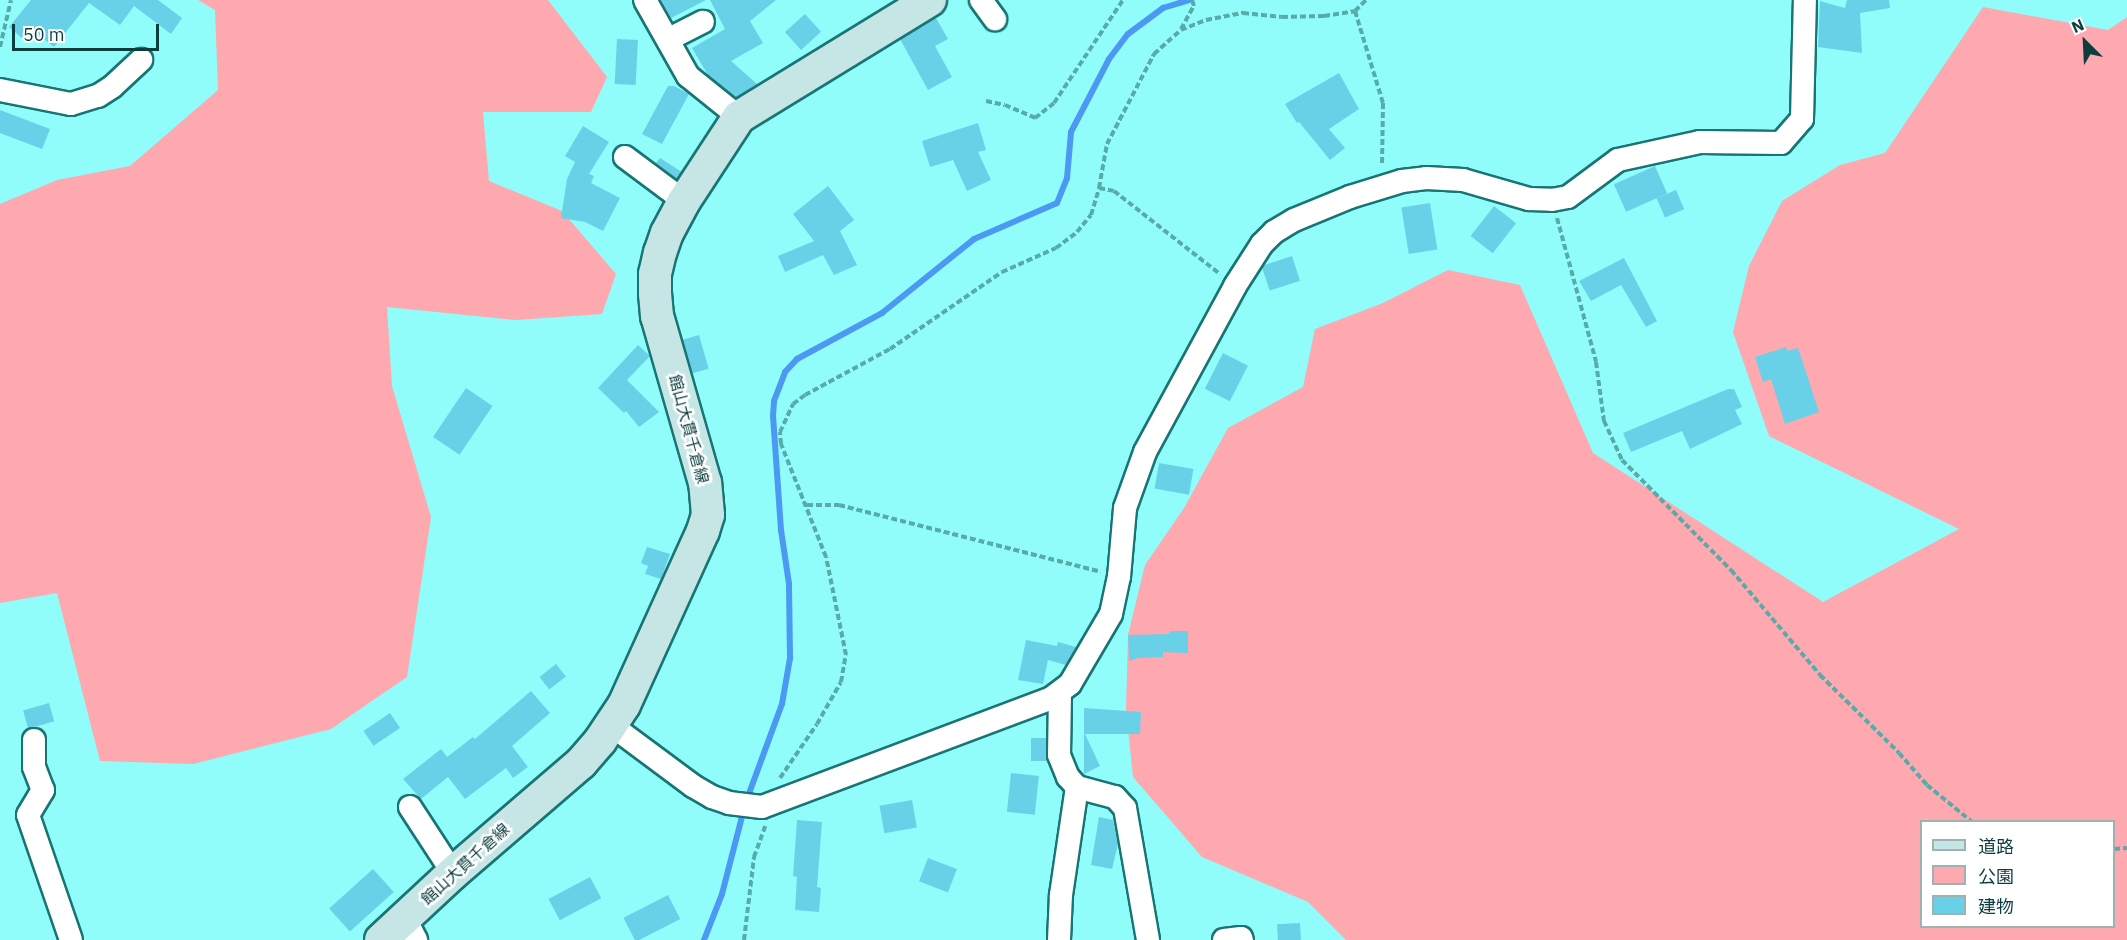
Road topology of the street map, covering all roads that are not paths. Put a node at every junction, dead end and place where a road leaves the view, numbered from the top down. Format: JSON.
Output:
{"nodes":[{"id":1,"x":645,"y":0,"type":"edge"},
{"id":2,"x":930,"y":0,"type":"edge"},
{"id":3,"x":981,"y":0,"type":"edge"},
{"id":4,"x":1805,"y":0,"type":"edge"},
{"id":5,"x":995,"y":19,"type":"dead end"},
{"id":6,"x":704,"y":22,"type":"dead end"},
{"id":7,"x":669,"y":39,"type":"junction"},
{"id":8,"x":141,"y":60,"type":"dead end"},
{"id":9,"x":0,"y":90,"type":"edge"},
{"id":10,"x":739,"y":117,"type":"junction"},
{"id":11,"x":625,"y":157,"type":"dead end"},
{"id":12,"x":684,"y":201,"type":"junction"},
{"id":13,"x":1060,"y":693,"type":"junction"},
{"id":14,"x":611,"y":725,"type":"junction"},
{"id":15,"x":34,"y":740,"type":"dead end"},
{"id":16,"x":1077,"y":787,"type":"junction"},
{"id":17,"x":410,"y":807,"type":"dead end"},
{"id":18,"x":453,"y":873,"type":"junction"},
{"id":19,"x":410,"y":929,"type":"edge"},
{"id":20,"x":71,"y":940,"type":"edge"},
{"id":21,"x":381,"y":940,"type":"edge"},
{"id":22,"x":1059,"y":940,"type":"edge"},
{"id":23,"x":1148,"y":940,"type":"edge"},
{"id":24,"x":1224,"y":940,"type":"edge"},
{"id":25,"x":1242,"y":940,"type":"edge"}],
"edges":[{"from":1,"to":7,"type":"street"},
{"from":2,"to":10,"type":"main road","name":"館山大貫千倉線"},
{"from":3,"to":5,"type":"street"},
{"from":4,"to":13,"type":"street"},
{"from":6,"to":7,"type":"street"},
{"from":7,"to":10,"type":"street"},
{"from":8,"to":9,"type":"street"},
{"from":10,"to":12,"type":"main road","name":"館山大貫千倉線"},
{"from":11,"to":12,"type":"street"},
{"from":12,"to":14,"type":"main road","name":"館山大貫千倉線"},
{"from":13,"to":14,"type":"street"},
{"from":13,"to":16,"type":"street"},
{"from":14,"to":18,"type":"main road","name":"館山大貫千倉線"},
{"from":15,"to":20,"type":"street"},
{"from":16,"to":22,"type":"street"},
{"from":16,"to":23,"type":"street"},
{"from":17,"to":18,"type":"street"},
{"from":18,"to":19,"type":"main road","name":"館山大貫千倉線"},
{"from":19,"to":21,"type":"main road","name":"館山大貫千倉線"},
{"from":24,"to":25,"type":"street"}]}
